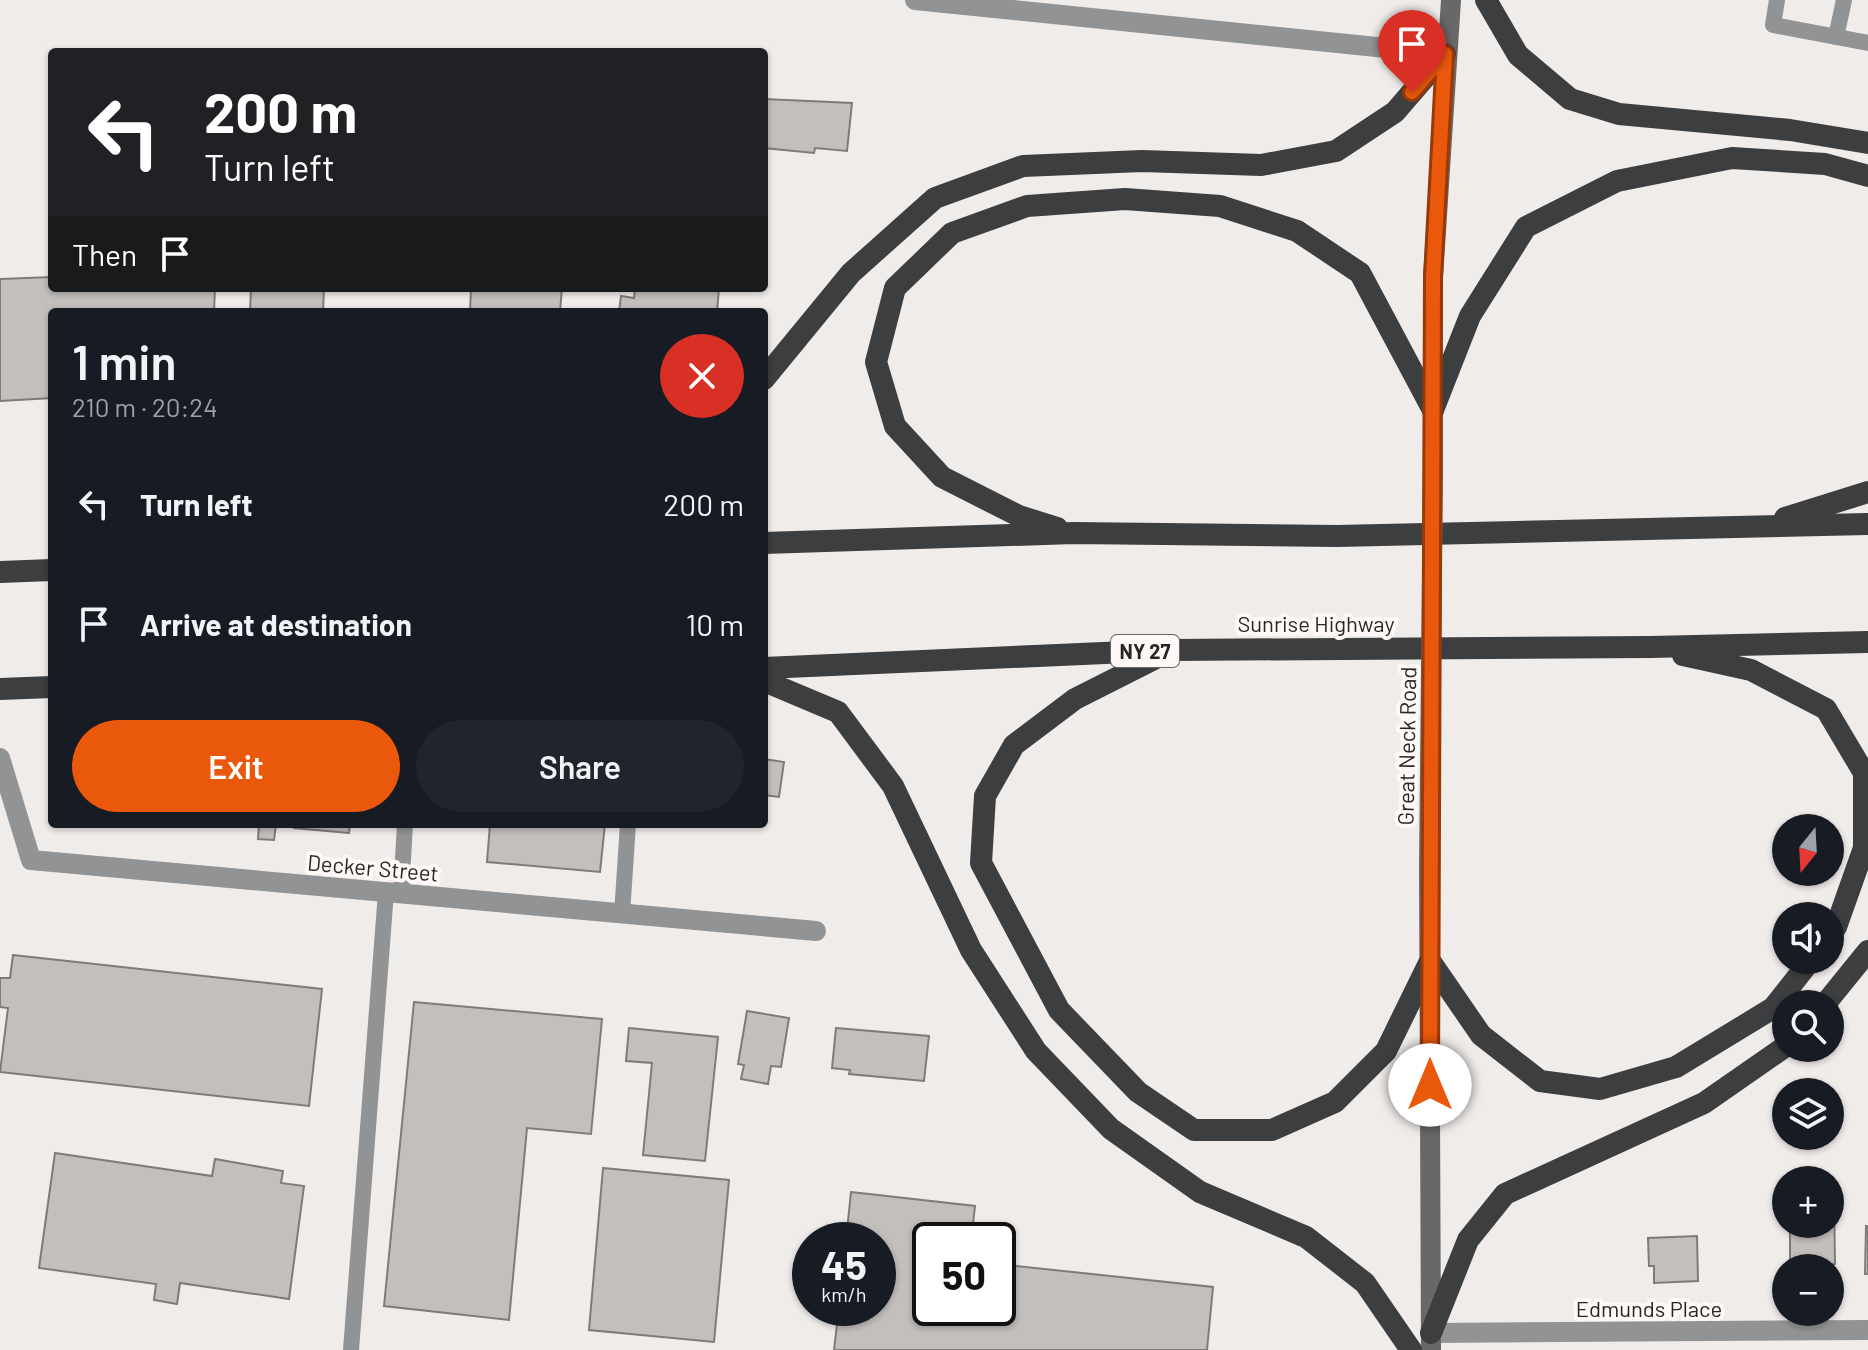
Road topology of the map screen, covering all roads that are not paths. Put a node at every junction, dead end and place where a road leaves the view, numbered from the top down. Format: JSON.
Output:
{"nodes":[{"id":1,"x":915,"y":0,"type":"edge"},
{"id":2,"x":1451,"y":0,"type":"edge"},
{"id":3,"x":1486,"y":0,"type":"edge"},
{"id":4,"x":1777,"y":0,"type":"edge"},
{"id":5,"x":1844,"y":0,"type":"edge"},
{"id":6,"x":1836,"y":37,"type":"junction"},
{"id":7,"x":1868,"y":43,"type":"edge"},
{"id":8,"x":1445,"y":54,"type":"junction"},
{"id":9,"x":1868,"y":143,"type":"edge"},
{"id":10,"x":1868,"y":176,"type":"edge"},
{"id":11,"x":768,"y":374,"type":"edge"},
{"id":12,"x":1433,"y":410,"type":"junction"},
{"id":13,"x":1868,"y":492,"type":"edge"},
{"id":14,"x":1868,"y":524,"type":"edge"},
{"id":15,"x":1762,"y":526,"type":"junction"},
{"id":16,"x":1074,"y":533,"type":"junction"},
{"id":17,"x":768,"y":543,"type":"edge"},
{"id":18,"x":48,"y":570,"type":"edge"},
{"id":19,"x":0,"y":572,"type":"edge"},
{"id":20,"x":1868,"y":642,"type":"edge"},
{"id":21,"x":1651,"y":647,"type":"junction"},
{"id":22,"x":1172,"y":650,"type":"junction"},
{"id":23,"x":768,"y":668,"type":"edge"},
{"id":24,"x":768,"y":683,"type":"edge"},
{"id":25,"x":48,"y":687,"type":"edge"},
{"id":26,"x":0,"y":689,"type":"edge"},
{"id":27,"x":0,"y":758,"type":"edge"},
{"id":28,"x":404,"y":828,"type":"edge"},
{"id":29,"x":628,"y":828,"type":"edge"},
{"id":30,"x":393,"y":893,"type":"junction"},
{"id":31,"x":1844,"y":904,"type":"edge"},
{"id":32,"x":622,"y":914,"type":"junction"},
{"id":33,"x":816,"y":931,"type":"dead end"},
{"id":34,"x":1868,"y":951,"type":"edge"},
{"id":35,"x":1430,"y":961,"type":"junction"},
{"id":36,"x":1800,"y":974,"type":"edge"},
{"id":37,"x":1836,"y":990,"type":"edge"},
{"id":38,"x":1772,"y":1056,"type":"edge"},
{"id":39,"x":1868,"y":1330,"type":"edge"},
{"id":40,"x":1431,"y":1342,"type":"edge"},
{"id":41,"x":351,"y":1350,"type":"edge"},
{"id":42,"x":1411,"y":1350,"type":"edge"}],
"edges":[{"from":1,"to":8,"type":"street"},
{"from":2,"to":8,"type":"main road","name":"Great Neck Road"},
{"from":3,"to":9,"type":"highway"},
{"from":4,"to":6,"type":"lane"},
{"from":5,"to":6,"type":"lane"},
{"from":6,"to":7,"type":"lane"},
{"from":8,"to":11,"type":"highway"},
{"from":8,"to":12,"type":"main road","name":"Great Neck Road"},
{"from":10,"to":12,"type":"highway"},
{"from":12,"to":16,"type":"highway"},
{"from":12,"to":35,"type":"main road","name":"Great Neck Road","bridge":true},
{"from":13,"to":15,"type":"highway"},
{"from":14,"to":15,"type":"highway"},
{"from":15,"to":16,"type":"highway"},
{"from":16,"to":17,"type":"highway"},
{"from":18,"to":19,"type":"highway"},
{"from":20,"to":21,"type":"highway","name":"Sunrise Highway","number":"NY 27"},
{"from":21,"to":22,"type":"highway","name":"Sunrise Highway","number":"NY 27"},
{"from":21,"to":31,"type":"highway"},
{"from":22,"to":23,"type":"highway","name":"Sunrise Highway","number":"NY 27"},
{"from":22,"to":35,"type":"highway"},
{"from":24,"to":42,"type":"highway"},
{"from":25,"to":26,"type":"highway"},
{"from":27,"to":30,"type":"street","name":"Decker Street"},
{"from":28,"to":30,"type":"lane"},
{"from":29,"to":32,"type":"lane"},
{"from":30,"to":32,"type":"street","name":"Decker Street"},
{"from":30,"to":41,"type":"lane"},
{"from":32,"to":33,"type":"street","name":"Decker Street"},
{"from":34,"to":37,"type":"highway"},
{"from":35,"to":36,"type":"highway"},
{"from":35,"to":40,"type":"main road","name":"Great Neck Road"},
{"from":38,"to":40,"type":"highway"},
{"from":39,"to":40,"type":"street","name":"Edmunds Place"}]}
